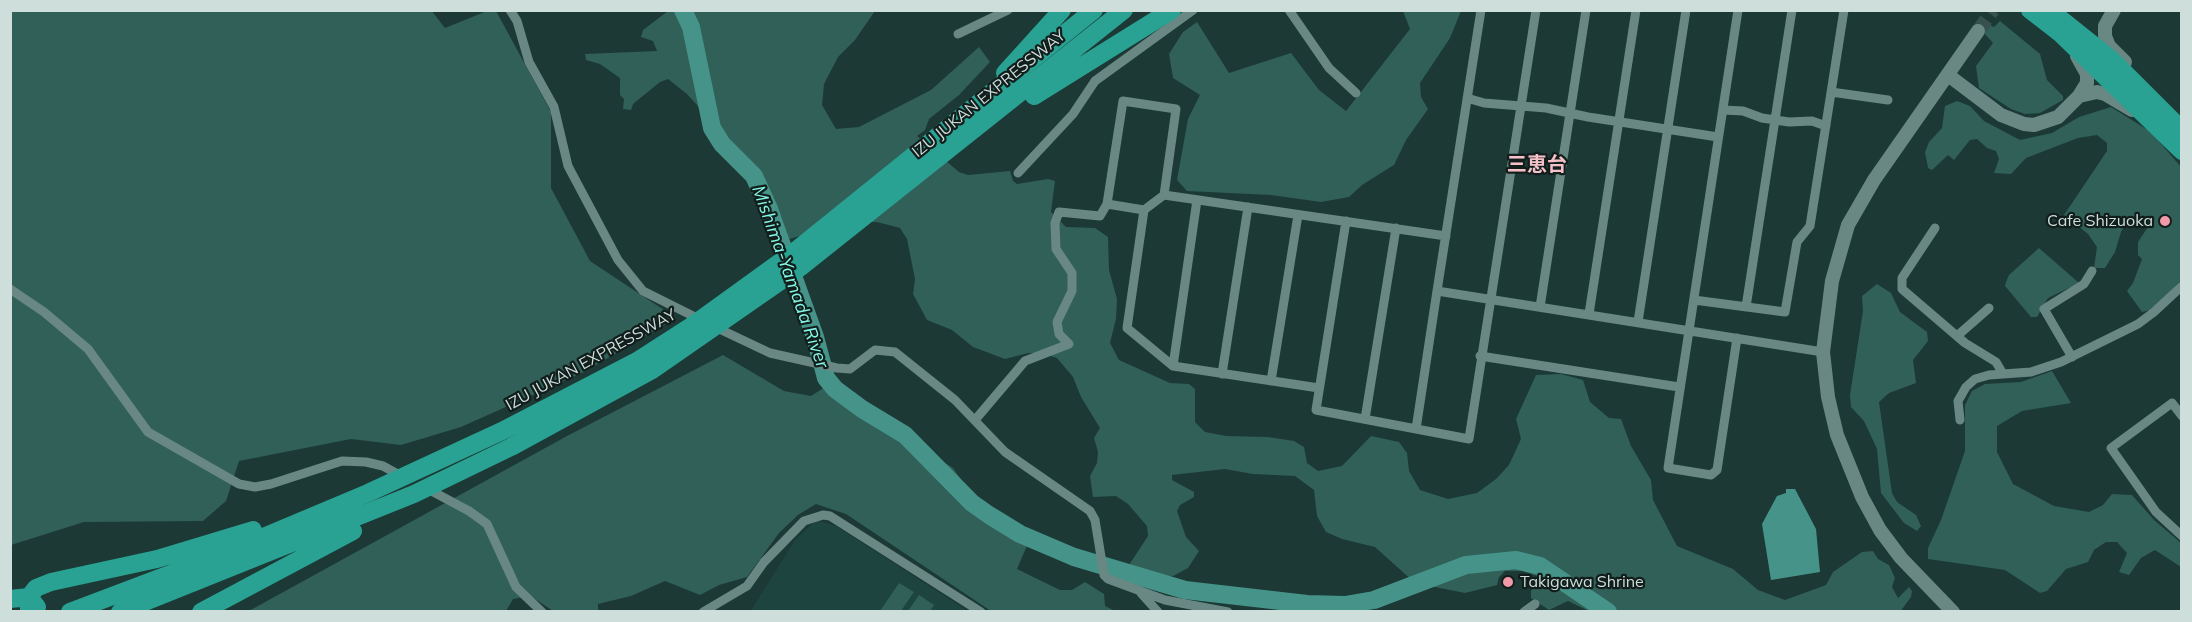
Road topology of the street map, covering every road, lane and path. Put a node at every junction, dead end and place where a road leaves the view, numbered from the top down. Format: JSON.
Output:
{"nodes":[{"id":1,"x":510,"y":10,"type":"edge"},
{"id":2,"x":1008,"y":10,"type":"edge"},
{"id":3,"x":1062,"y":10,"type":"edge"},
{"id":4,"x":1094,"y":10,"type":"edge"},
{"id":5,"x":1124,"y":10,"type":"edge"},
{"id":6,"x":1172,"y":10,"type":"edge"},
{"id":7,"x":1193,"y":10,"type":"edge"},
{"id":8,"x":1289,"y":10,"type":"edge"},
{"id":9,"x":1481,"y":10,"type":"edge"},
{"id":10,"x":1536,"y":10,"type":"edge"},
{"id":11,"x":1586,"y":10,"type":"edge"},
{"id":12,"x":1636,"y":10,"type":"edge"},
{"id":13,"x":1686,"y":10,"type":"edge"},
{"id":14,"x":1738,"y":10,"type":"edge"},
{"id":15,"x":1792,"y":10,"type":"edge"},
{"id":16,"x":1844,"y":10,"type":"edge"},
{"id":17,"x":2030,"y":10,"type":"edge"},
{"id":18,"x":2051,"y":10,"type":"edge"},
{"id":19,"x":2114,"y":10,"type":"edge"},
{"id":20,"x":1978,"y":31,"type":"tunnel mouth"},
{"id":21,"x":958,"y":34,"type":"dead end"},
{"id":22,"x":2061,"y":34,"type":"junction"},
{"id":23,"x":1948,"y":75,"type":"junction"},
{"id":24,"x":1831,"y":92,"type":"junction"},
{"id":25,"x":1356,"y":93,"type":"dead end"},
{"id":26,"x":2079,"y":96,"type":"junction"},
{"id":27,"x":1467,"y":98,"type":"junction"},
{"id":28,"x":1888,"y":100,"type":"dead end"},
{"id":29,"x":2156,"y":103,"type":"junction"},
{"id":30,"x":1521,"y":107,"type":"junction"},
{"id":31,"x":1723,"y":110,"type":"junction"},
{"id":32,"x":1570,"y":114,"type":"junction"},
{"id":33,"x":1775,"y":118,"type":"junction"},
{"id":34,"x":1618,"y":121,"type":"junction"},
{"id":35,"x":2151,"y":122,"type":"junction"},
{"id":36,"x":971,"y":123,"type":"junction"},
{"id":37,"x":1826,"y":126,"type":"junction"},
{"id":38,"x":1668,"y":129,"type":"junction"},
{"id":39,"x":2181,"y":130,"type":"edge"},
{"id":40,"x":1719,"y":137,"type":"junction"},
{"id":41,"x":2181,"y":151,"type":"edge"},
{"id":42,"x":1018,"y":173,"type":"dead end"},
{"id":43,"x":1164,"y":195,"type":"junction"},
{"id":44,"x":1197,"y":200,"type":"junction"},
{"id":45,"x":1107,"y":204,"type":"junction"},
{"id":46,"x":1248,"y":207,"type":"junction"},
{"id":47,"x":1144,"y":210,"type":"junction"},
{"id":48,"x":1298,"y":215,"type":"junction"},
{"id":49,"x":1346,"y":221,"type":"junction"},
{"id":50,"x":1396,"y":228,"type":"junction"},
{"id":51,"x":1935,"y":228,"type":"dead end"},
{"id":52,"x":1446,"y":236,"type":"junction"},
{"id":53,"x":2092,"y":271,"type":"dead end"},
{"id":54,"x":2181,"y":286,"type":"edge"},
{"id":55,"x":10,"y":289,"type":"edge"},
{"id":56,"x":1437,"y":291,"type":"junction"},
{"id":57,"x":1489,"y":300,"type":"junction"},
{"id":58,"x":1694,"y":300,"type":"junction"},
{"id":59,"x":1540,"y":307,"type":"junction"},
{"id":60,"x":1746,"y":307,"type":"junction"},
{"id":61,"x":1989,"y":308,"type":"dead end"},
{"id":62,"x":1589,"y":314,"type":"junction"},
{"id":63,"x":1638,"y":322,"type":"junction"},
{"id":64,"x":1689,"y":331,"type":"junction"},
{"id":65,"x":1957,"y":336,"type":"junction"},
{"id":66,"x":1737,"y":338,"type":"junction"},
{"id":67,"x":1823,"y":352,"type":"junction"},
{"id":68,"x":1480,"y":356,"type":"junction"},
{"id":69,"x":2072,"y":357,"type":"junction"},
{"id":70,"x":1173,"y":366,"type":"junction"},
{"id":71,"x":1222,"y":374,"type":"junction"},
{"id":72,"x":2003,"y":374,"type":"junction"},
{"id":73,"x":1271,"y":381,"type":"junction"},
{"id":74,"x":1679,"y":387,"type":"junction"},
{"id":75,"x":1319,"y":388,"type":"junction"},
{"id":76,"x":569,"y":407,"type":"junction"},
{"id":77,"x":2181,"y":416,"type":"edge"},
{"id":78,"x":975,"y":420,"type":"junction"},
{"id":79,"x":1365,"y":420,"type":"junction"},
{"id":80,"x":1960,"y":420,"type":"dead end"},
{"id":81,"x":1416,"y":429,"type":"junction"},
{"id":82,"x":511,"y":447,"type":"junction"},
{"id":83,"x":368,"y":493,"type":"junction"},
{"id":84,"x":2181,"y":536,"type":"edge"},
{"id":85,"x":1141,"y":593,"type":"junction"},
{"id":86,"x":10,"y":599,"type":"edge"},
{"id":87,"x":29,"y":604,"type":"edge"},
{"id":88,"x":1535,"y":604,"type":"dead end"},
{"id":89,"x":41,"y":612,"type":"edge"},
{"id":90,"x":70,"y":612,"type":"edge"},
{"id":91,"x":120,"y":612,"type":"edge"},
{"id":92,"x":201,"y":612,"type":"edge"},
{"id":93,"x":542,"y":612,"type":"edge"},
{"id":94,"x":703,"y":612,"type":"edge"},
{"id":95,"x":981,"y":612,"type":"edge"},
{"id":96,"x":1158,"y":612,"type":"edge"},
{"id":97,"x":1228,"y":612,"type":"edge"},
{"id":98,"x":1524,"y":612,"type":"edge"},
{"id":99,"x":1953,"y":612,"type":"edge"}],
"edges":[{"from":1,"to":78,"type":"street"},
{"from":2,"to":21,"type":"street"},
{"from":3,"to":36,"type":"highway"},
{"from":4,"to":36,"type":"highway","name":"IZU JUKAN EXPRESSWAY"},
{"from":5,"to":36,"type":"highway","name":"IZU JUKAN EXPRESSWAY"},
{"from":6,"to":36,"type":"highway"},
{"from":7,"to":42,"type":"street"},
{"from":8,"to":25,"type":"street"},
{"from":9,"to":27,"type":"street"},
{"from":10,"to":30,"type":"street"},
{"from":11,"to":32,"type":"street"},
{"from":12,"to":34,"type":"street"},
{"from":13,"to":38,"type":"street"},
{"from":14,"to":31,"type":"street"},
{"from":15,"to":33,"type":"street"},
{"from":16,"to":24,"type":"street"},
{"from":17,"to":22,"type":"highway"},
{"from":18,"to":29,"type":"highway"},
{"from":19,"to":29,"type":"street"},
{"from":20,"to":23,"type":"street"},
{"from":22,"to":26,"type":"street"},
{"from":22,"to":35,"type":"highway"},
{"from":23,"to":26,"type":"street"},
{"from":23,"to":67,"type":"street"},
{"from":24,"to":28,"type":"street"},
{"from":24,"to":37,"type":"street"},
{"from":26,"to":35,"type":"street"},
{"from":27,"to":30,"type":"street"},
{"from":27,"to":52,"type":"street"},
{"from":29,"to":39,"type":"highway"},
{"from":30,"to":32,"type":"street"},
{"from":30,"to":57,"type":"street"},
{"from":31,"to":33,"type":"street"},
{"from":31,"to":40,"type":"street"},
{"from":32,"to":34,"type":"street"},
{"from":32,"to":59,"type":"street"},
{"from":33,"to":37,"type":"street"},
{"from":33,"to":60,"type":"street"},
{"from":34,"to":38,"type":"street"},
{"from":34,"to":62,"type":"street"},
{"from":35,"to":41,"type":"highway"},
{"from":36,"to":76,"type":"highway","name":"IZU JUKAN EXPRESSWAY"},
{"from":37,"to":60,"type":"street"},
{"from":38,"to":40,"type":"street"},
{"from":38,"to":63,"type":"street"},
{"from":40,"to":58,"type":"street"},
{"from":43,"to":44,"type":"street"},
{"from":43,"to":45,"type":"street"},
{"from":43,"to":47,"type":"street"},
{"from":44,"to":46,"type":"street"},
{"from":44,"to":70,"type":"street"},
{"from":45,"to":47,"type":"street"},
{"from":45,"to":78,"type":"street"},
{"from":46,"to":48,"type":"street"},
{"from":46,"to":71,"type":"street"},
{"from":47,"to":70,"type":"street"},
{"from":48,"to":49,"type":"street"},
{"from":48,"to":73,"type":"street"},
{"from":49,"to":50,"type":"street"},
{"from":49,"to":75,"type":"street"},
{"from":50,"to":52,"type":"street"},
{"from":50,"to":79,"type":"street"},
{"from":51,"to":65,"type":"street"},
{"from":52,"to":56,"type":"street"},
{"from":53,"to":69,"type":"street"},
{"from":54,"to":69,"type":"street"},
{"from":55,"to":93,"type":"street"},
{"from":56,"to":57,"type":"street"},
{"from":56,"to":81,"type":"street"},
{"from":57,"to":59,"type":"street"},
{"from":57,"to":68,"type":"street"},
{"from":58,"to":60,"type":"street"},
{"from":58,"to":64,"type":"street"},
{"from":59,"to":62,"type":"street"},
{"from":61,"to":65,"type":"street"},
{"from":62,"to":63,"type":"street"},
{"from":63,"to":64,"type":"street"},
{"from":64,"to":66,"type":"street"},
{"from":64,"to":74,"type":"street"},
{"from":65,"to":72,"type":"street"},
{"from":66,"to":67,"type":"street"},
{"from":66,"to":74,"type":"street"},
{"from":67,"to":99,"type":"street"},
{"from":68,"to":74,"type":"street"},
{"from":68,"to":81,"type":"street"},
{"from":69,"to":72,"type":"street"},
{"from":70,"to":71,"type":"street"},
{"from":71,"to":73,"type":"street"},
{"from":72,"to":80,"type":"street"},
{"from":73,"to":75,"type":"street"},
{"from":75,"to":79,"type":"street"},
{"from":76,"to":82,"type":"highway","name":"IZU JUKAN EXPRESSWAY"},
{"from":76,"to":83,"type":"highway","name":"IZU JUKAN EXPRESSWAY"},
{"from":77,"to":84,"type":"street"},
{"from":78,"to":85,"type":"street"},
{"from":79,"to":81,"type":"street"},
{"from":82,"to":91,"type":"highway","name":"IZU JUKAN EXPRESSWAY"},
{"from":82,"to":92,"type":"highway"},
{"from":83,"to":87,"type":"highway"},
{"from":83,"to":90,"type":"highway","name":"IZU JUKAN EXPRESSWAY"},
{"from":85,"to":96,"type":"street"},
{"from":85,"to":97,"type":"street"},
{"from":86,"to":87,"type":"highway"},
{"from":87,"to":89,"type":"highway"},
{"from":88,"to":98,"type":"street"},
{"from":94,"to":95,"type":"street"}]}
